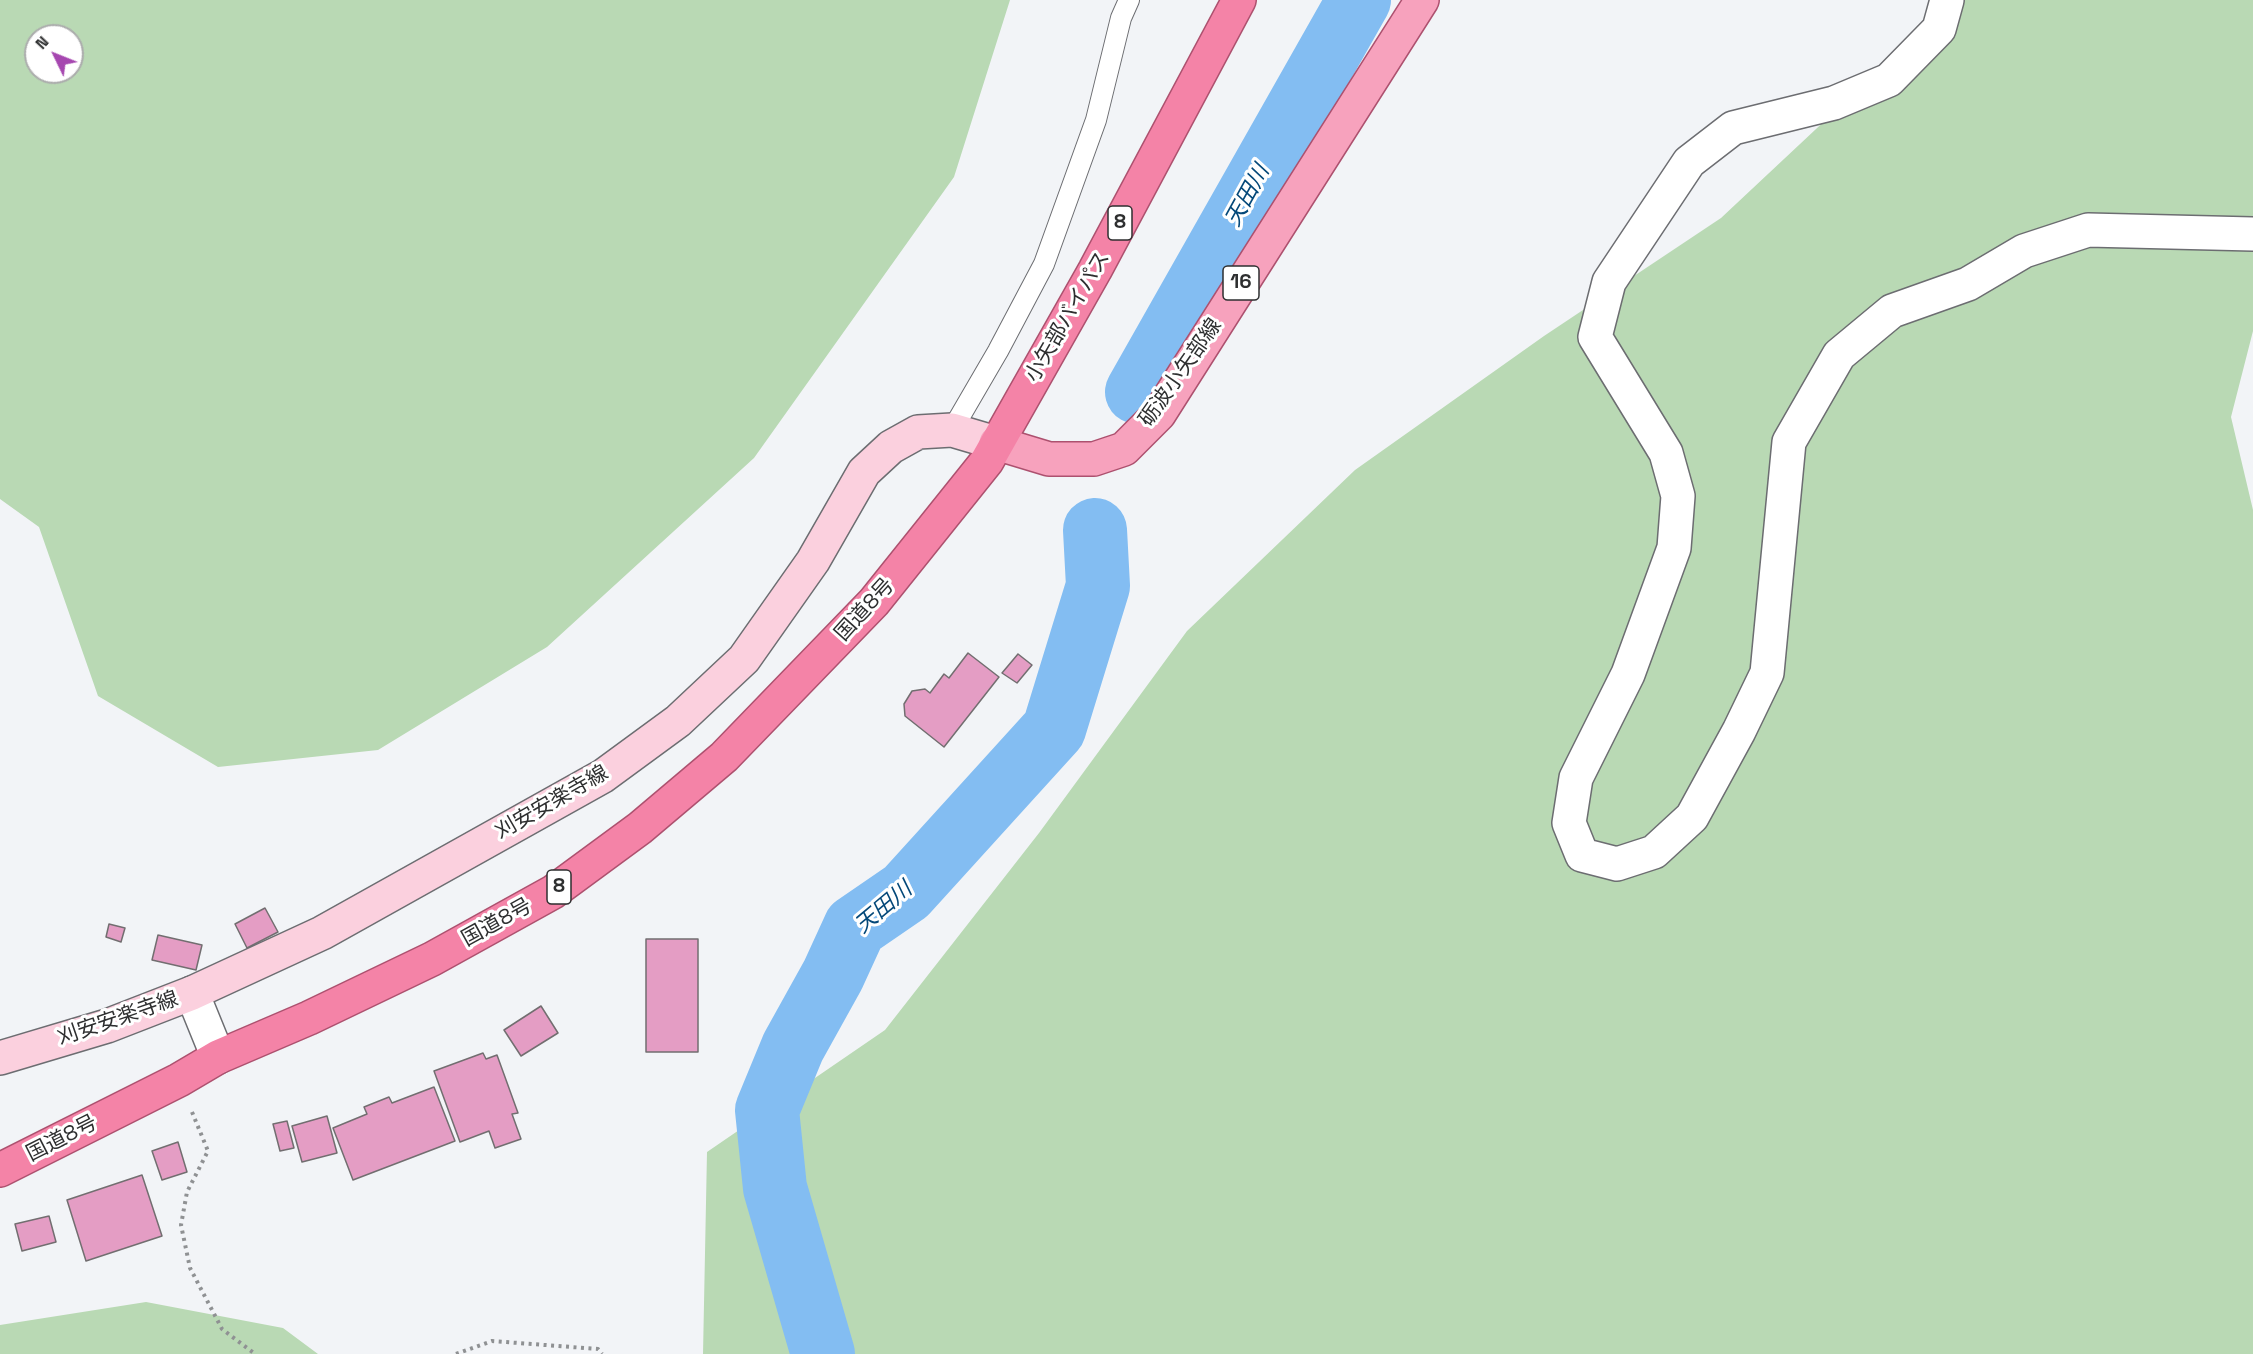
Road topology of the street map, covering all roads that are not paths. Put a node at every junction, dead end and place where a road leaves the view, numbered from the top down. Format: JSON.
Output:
{"nodes":[{"id":1,"x":1128,"y":0,"type":"edge"},
{"id":2,"x":1239,"y":0,"type":"edge"},
{"id":3,"x":1422,"y":0,"type":"edge"},
{"id":4,"x":1947,"y":0,"type":"edge"},
{"id":5,"x":2253,"y":234,"type":"edge"},
{"id":6,"x":952,"y":430,"type":"junction"},
{"id":7,"x":996,"y":443,"type":"junction"},
{"id":8,"x":192,"y":993,"type":"junction"},
{"id":9,"x":0,"y":1058,"type":"edge"},
{"id":10,"x":218,"y":1058,"type":"junction"},
{"id":11,"x":0,"y":1170,"type":"edge"}],
"edges":[{"from":1,"to":6,"type":"lane"},
{"from":2,"to":7,"type":"highway","name":"小矢部バイパス","number":"8"},
{"from":3,"to":7,"type":"main road","name":"砺波小矢部線","number":"16"},
{"from":4,"to":5,"type":"street"},
{"from":6,"to":7,"type":"main road","name":"刈安安楽寺線"},
{"from":6,"to":8,"type":"main road","name":"刈安安楽寺線"},
{"from":7,"to":10,"type":"highway","name":"国道8号","number":"8"},
{"from":8,"to":9,"type":"main road","name":"刈安安楽寺線"},
{"from":8,"to":10,"type":"street"},
{"from":10,"to":11,"type":"highway","name":"国道8号","number":"8"}]}
